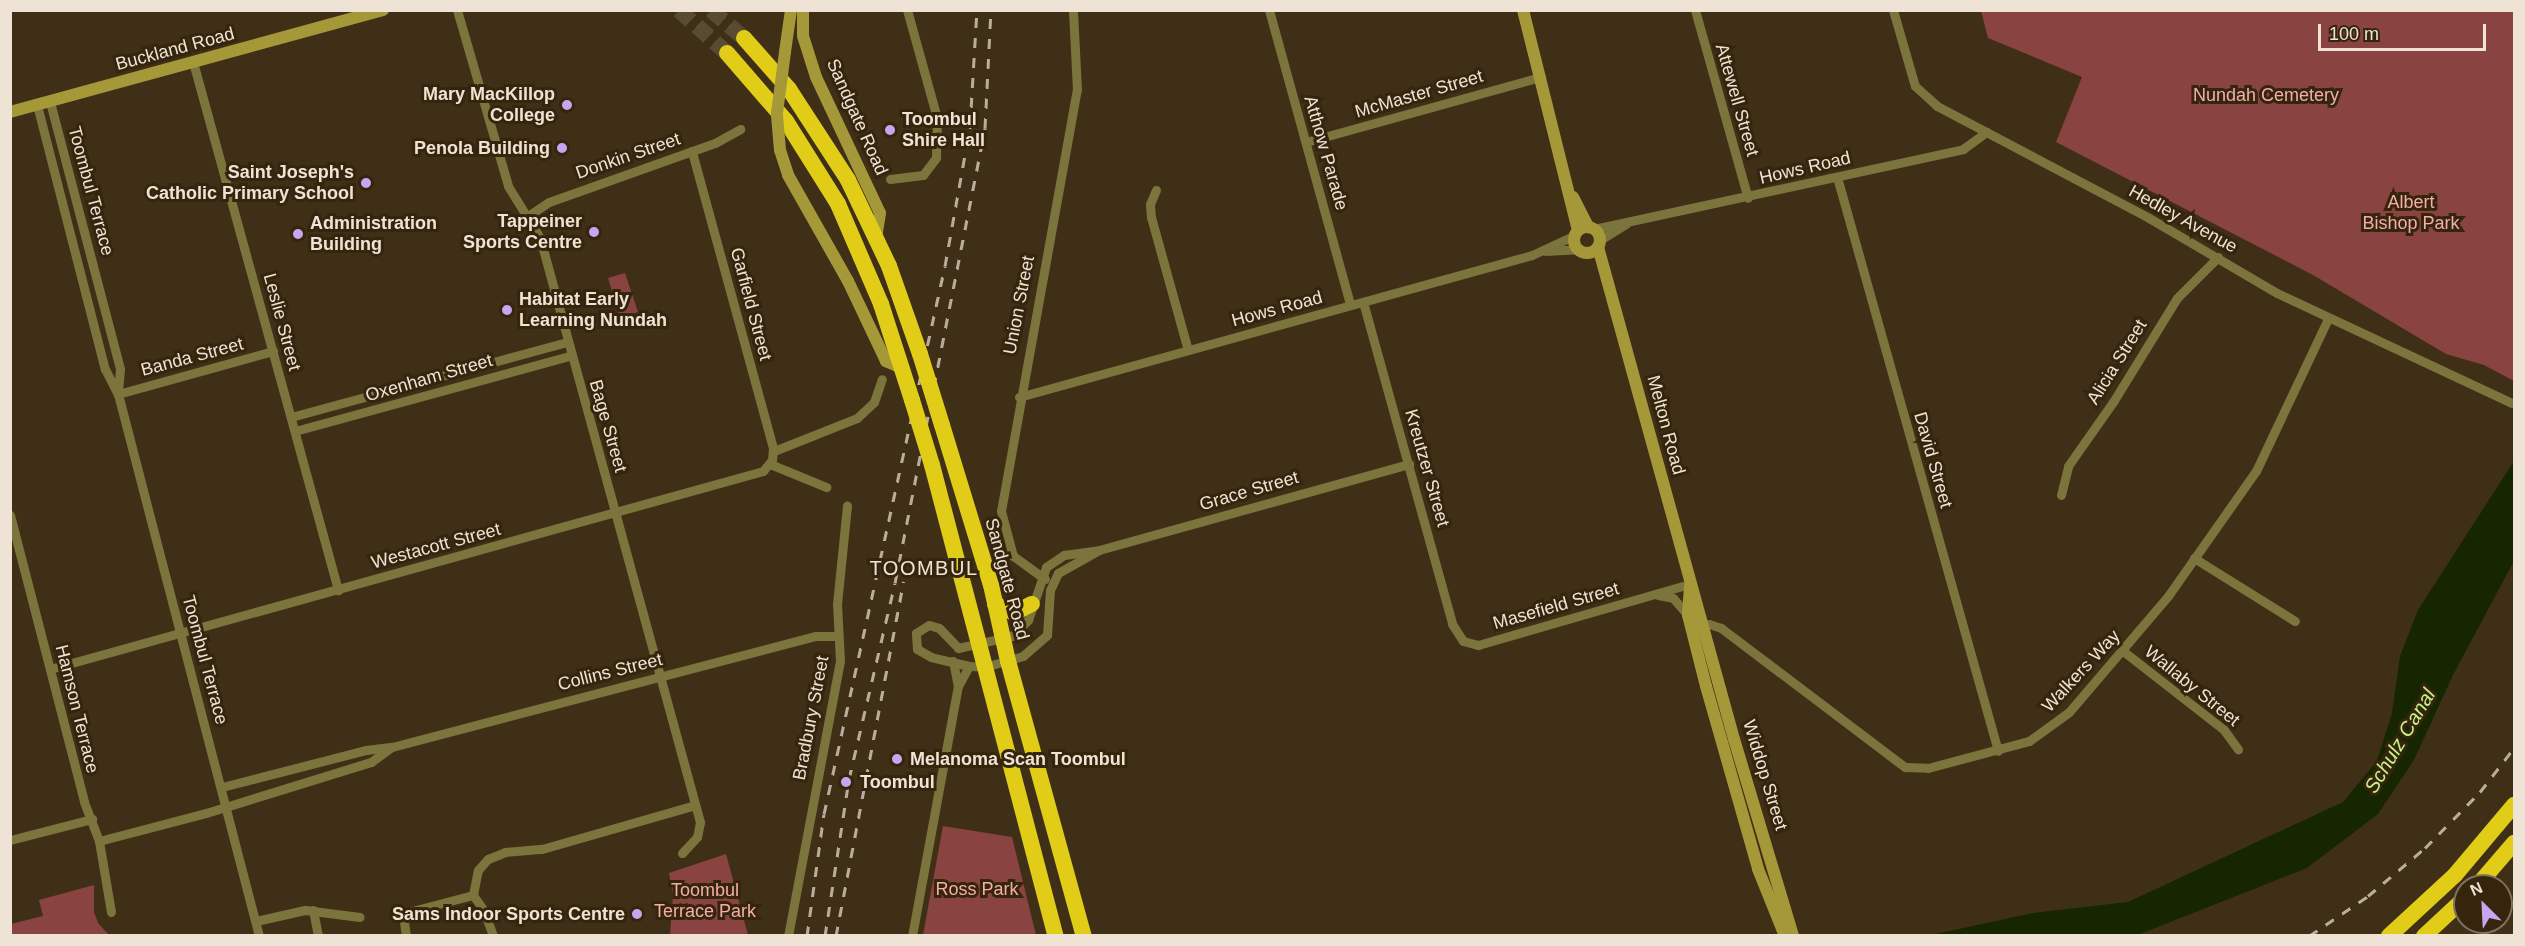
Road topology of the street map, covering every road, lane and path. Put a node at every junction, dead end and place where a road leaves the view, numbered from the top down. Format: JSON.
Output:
{"nodes":[{"id":1,"x":383,"y":10,"type":"edge"},
{"id":2,"x":457,"y":10,"type":"edge"},
{"id":3,"x":791,"y":10,"type":"edge"},
{"id":4,"x":803,"y":10,"type":"edge"},
{"id":5,"x":907,"y":10,"type":"edge"},
{"id":6,"x":1073,"y":10,"type":"edge"},
{"id":7,"x":1269,"y":10,"type":"edge"},
{"id":8,"x":1523,"y":10,"type":"edge"},
{"id":9,"x":1695,"y":10,"type":"edge"},
{"id":10,"x":1893,"y":10,"type":"edge"},
{"id":11,"x":744,"y":38,"type":"tunnel mouth"},
{"id":12,"x":727,"y":52,"type":"tunnel mouth"},
{"id":13,"x":193,"y":62,"type":"junction"},
{"id":14,"x":1541,"y":77,"type":"junction"},
{"id":15,"x":50,"y":102,"type":"junction"},
{"id":16,"x":37,"y":105,"type":"junction"},
{"id":17,"x":10,"y":112,"type":"edge"},
{"id":18,"x":740,"y":129,"type":"dead end"},
{"id":19,"x":1986,"y":132,"type":"junction"},
{"id":20,"x":1305,"y":142,"type":"junction"},
{"id":21,"x":692,"y":151,"type":"junction"},
{"id":22,"x":1837,"y":177,"type":"junction"},
{"id":23,"x":890,"y":179,"type":"dead end"},
{"id":24,"x":1156,"y":190,"type":"dead end"},
{"id":25,"x":1748,"y":198,"type":"junction"},
{"id":26,"x":528,"y":216,"type":"junction"},
{"id":27,"x":876,"y":237,"type":"junction"},
{"id":28,"x":1587,"y":239,"type":"junction"},
{"id":29,"x":1542,"y":251,"type":"junction"},
{"id":30,"x":2217,"y":257,"type":"junction"},
{"id":31,"x":1363,"y":302,"type":"junction"},
{"id":32,"x":1350,"y":305,"type":"junction"},
{"id":33,"x":2328,"y":319,"type":"junction"},
{"id":34,"x":568,"y":342,"type":"junction"},
{"id":35,"x":1188,"y":350,"type":"junction"},
{"id":36,"x":273,"y":351,"type":"junction"},
{"id":37,"x":572,"y":355,"type":"junction"},
{"id":38,"x":902,"y":368,"type":"junction"},
{"id":39,"x":882,"y":379,"type":"dead end"},
{"id":40,"x":118,"y":394,"type":"junction"},
{"id":41,"x":1019,"y":397,"type":"junction"},
{"id":42,"x":2512,"y":404,"type":"dead end"},
{"id":43,"x":291,"y":417,"type":"junction"},
{"id":44,"x":295,"y":431,"type":"junction"},
{"id":45,"x":774,"y":451,"type":"junction"},
{"id":46,"x":770,"y":464,"type":"junction"},
{"id":47,"x":1409,"y":464,"type":"junction"},
{"id":48,"x":826,"y":487,"type":"dead end"},
{"id":49,"x":2061,"y":495,"type":"dead end"},
{"id":50,"x":847,"y":507,"type":"dead end"},
{"id":51,"x":616,"y":514,"type":"junction"},
{"id":52,"x":10,"y":515,"type":"edge"},
{"id":53,"x":13,"y":532,"type":"edge"},
{"id":54,"x":1099,"y":550,"type":"junction"},
{"id":55,"x":2194,"y":558,"type":"junction"},
{"id":56,"x":1041,"y":576,"type":"junction"},
{"id":57,"x":1052,"y":583,"type":"junction"},
{"id":58,"x":1690,"y":584,"type":"junction"},
{"id":59,"x":338,"y":590,"type":"junction"},
{"id":60,"x":1658,"y":595,"type":"junction"},
{"id":61,"x":995,"y":604,"type":"junction"},
{"id":62,"x":1032,"y":604,"type":"junction"},
{"id":63,"x":1688,"y":615,"type":"junction"},
{"id":64,"x":2295,"y":621,"type":"dead end"},
{"id":65,"x":1697,"y":628,"type":"junction"},
{"id":66,"x":181,"y":635,"type":"junction"},
{"id":67,"x":836,"y":636,"type":"junction"},
{"id":68,"x":1728,"y":636,"type":"junction"},
{"id":69,"x":1003,"y":640,"type":"junction"},
{"id":70,"x":1707,"y":640,"type":"junction"},
{"id":71,"x":1463,"y":641,"type":"joint"},
{"id":72,"x":980,"y":646,"type":"junction"},
{"id":73,"x":2123,"y":651,"type":"junction"},
{"id":74,"x":953,"y":661,"type":"junction"},
{"id":75,"x":1008,"y":661,"type":"junction"},
{"id":76,"x":977,"y":667,"type":"junction"},
{"id":77,"x":50,"y":669,"type":"junction"},
{"id":78,"x":660,"y":676,"type":"junction"},
{"id":79,"x":958,"y":686,"type":"junction"},
{"id":80,"x":392,"y":747,"type":"junction"},
{"id":81,"x":2238,"y":749,"type":"dead end"},
{"id":82,"x":1998,"y":751,"type":"junction"},
{"id":83,"x":222,"y":787,"type":"junction"},
{"id":84,"x":695,"y":805,"type":"junction"},
{"id":85,"x":2514,"y":805,"type":"edge"},
{"id":86,"x":225,"y":806,"type":"junction"},
{"id":87,"x":92,"y":819,"type":"junction"},
{"id":88,"x":10,"y":840,"type":"edge"},
{"id":89,"x":99,"y":841,"type":"junction"},
{"id":90,"x":2514,"y":843,"type":"edge"},
{"id":91,"x":682,"y":853,"type":"dead end"},
{"id":92,"x":2487,"y":874,"type":"edge"},
{"id":93,"x":473,"y":895,"type":"junction"},
{"id":94,"x":313,"y":910,"type":"junction"},
{"id":95,"x":2453,"y":910,"type":"edge"},
{"id":96,"x":111,"y":912,"type":"dead end"},
{"id":97,"x":360,"y":916,"type":"dead end"},
{"id":98,"x":256,"y":921,"type":"junction"},
{"id":99,"x":2429,"y":933,"type":"edge"},
{"id":100,"x":259,"y":936,"type":"edge"},
{"id":101,"x":318,"y":936,"type":"edge"},
{"id":102,"x":406,"y":936,"type":"edge"},
{"id":103,"x":493,"y":936,"type":"edge"},
{"id":104,"x":788,"y":936,"type":"edge"},
{"id":105,"x":912,"y":936,"type":"edge"},
{"id":106,"x":1056,"y":936,"type":"edge"},
{"id":107,"x":1084,"y":936,"type":"edge"},
{"id":108,"x":1785,"y":936,"type":"edge"},
{"id":109,"x":1793,"y":936,"type":"edge"},
{"id":110,"x":2389,"y":936,"type":"edge"}],
"edges":[{"from":1,"to":13,"type":"street","name":"Buckland Road"},
{"from":2,"to":26,"type":"street","name":"Bage Street"},
{"from":3,"to":38,"type":"street","bridge":true},
{"from":4,"to":27,"type":"street","name":"Sandgate Road"},
{"from":5,"to":23,"type":"street"},
{"from":6,"to":41,"type":"street","name":"Union Street"},
{"from":7,"to":20,"type":"street","name":"Atthow Parade"},
{"from":8,"to":14,"type":"street","name":"Melton Road"},
{"from":9,"to":25,"type":"street","name":"Attewell Street"},
{"from":10,"to":19,"type":"street","name":"Hedley Avenue"},
{"from":11,"to":27,"type":"highway","name":"Sandgate Road"},
{"from":12,"to":38,"type":"highway"},
{"from":13,"to":15,"type":"street","name":"Buckland Road"},
{"from":13,"to":36,"type":"street","name":"Leslie Street"},
{"from":14,"to":20,"type":"street","name":"McMaster Street"},
{"from":14,"to":28,"type":"street","name":"Melton Road"},
{"from":15,"to":16,"type":"street","name":"Buckland Road"},
{"from":15,"to":40,"type":"street","name":"Toombul Terrace"},
{"from":16,"to":17,"type":"street","name":"Buckland Road"},
{"from":16,"to":40,"type":"street","name":"Toombul Terrace"},
{"from":18,"to":21,"type":"street","name":"Donkin Street"},
{"from":19,"to":22,"type":"street","name":"Hows Road"},
{"from":19,"to":30,"type":"street","name":"Hedley Avenue"},
{"from":20,"to":32,"type":"street","name":"Atthow Parade"},
{"from":21,"to":26,"type":"street","name":"Donkin Street"},
{"from":21,"to":45,"type":"street","name":"Garfield Street"},
{"from":22,"to":25,"type":"street","name":"Hows Road"},
{"from":22,"to":82,"type":"street","name":"David Street"},
{"from":24,"to":35,"type":"street"},
{"from":25,"to":28,"type":"street","name":"Hows Road"},
{"from":26,"to":34,"type":"street","name":"Bage Street"},
{"from":27,"to":61,"type":"highway","name":"Sandgate Road","bridge":true},
{"from":28,"to":29,"type":"street","name":"Hows Road"},
{"from":28,"to":29,"type":"street","name":"Hows Road"},
{"from":28,"to":58,"type":"street","name":"Melton Road"},
{"from":29,"to":31,"type":"street","name":"Hows Road"},
{"from":30,"to":33,"type":"street","name":"Hedley Avenue"},
{"from":30,"to":49,"type":"street","name":"Alicia Street"},
{"from":31,"to":32,"type":"street","name":"Hows Road"},
{"from":31,"to":47,"type":"street","name":"Kreutzer Street"},
{"from":32,"to":35,"type":"street","name":"Hows Road"},
{"from":33,"to":42,"type":"street","name":"Hedley Avenue"},
{"from":33,"to":55,"type":"street","name":"Walkers Way"},
{"from":34,"to":37,"type":"street","name":"Bage Street"},
{"from":34,"to":43,"type":"street","name":"Oxenham Street"},
{"from":35,"to":41,"type":"street","name":"Hows Road"},
{"from":36,"to":40,"type":"street","name":"Banda Street"},
{"from":36,"to":43,"type":"street","name":"Leslie Street"},
{"from":37,"to":44,"type":"street","name":"Oxenham Street"},
{"from":37,"to":51,"type":"street","name":"Bage Street"},
{"from":38,"to":72,"type":"highway","bridge":true},
{"from":39,"to":45,"type":"street"},
{"from":40,"to":66,"type":"street","name":"Toombul Terrace"},
{"from":41,"to":56,"type":"street","name":"Union Street"},
{"from":43,"to":44,"type":"street","name":"Leslie Street"},
{"from":44,"to":59,"type":"street","name":"Leslie Street"},
{"from":45,"to":46,"type":"street"},
{"from":46,"to":48,"type":"street"},
{"from":46,"to":51,"type":"street","name":"Westacott Street"},
{"from":47,"to":54,"type":"street","name":"Grace Street"},
{"from":47,"to":71,"type":"street","name":"Kreutzer Street"},
{"from":50,"to":67,"type":"street","name":"Bradbury Street"},
{"from":51,"to":59,"type":"street","name":"Westacott Street"},
{"from":51,"to":78,"type":"street","name":"Bage Street"},
{"from":52,"to":53,"type":"street","name":"Hamson Terrace"},
{"from":53,"to":77,"type":"street","name":"Hamson Terrace"},
{"from":54,"to":56,"type":"street","name":"Grace Street"},
{"from":54,"to":57,"type":"street","name":"Grace Street"},
{"from":55,"to":64,"type":"street"},
{"from":55,"to":73,"type":"street","name":"Walkers Way"},
{"from":56,"to":57,"type":"street","name":"Union Street"},
{"from":56,"to":62,"type":"street","name":"Grace Street"},
{"from":57,"to":75,"type":"street"},
{"from":58,"to":60,"type":"street","name":"Masefield Street"},
{"from":58,"to":63,"type":"street","name":"Melton Road"},
{"from":58,"to":65,"type":"street","name":"Melton Road"},
{"from":59,"to":66,"type":"street","name":"Westacott Street"},
{"from":60,"to":63,"type":"street"},
{"from":60,"to":71,"type":"street","name":"Masefield Street"},
{"from":61,"to":62,"type":"highway"},
{"from":61,"to":69,"type":"highway","name":"Sandgate Road"},
{"from":62,"to":69,"type":"street","name":"Grace Street"},
{"from":63,"to":65,"type":"street","name":"Melton Road"},
{"from":65,"to":68,"type":"street","name":"Walkers Way"},
{"from":65,"to":70,"type":"street","name":"Widdop Street"},
{"from":65,"to":108,"type":"street","name":"Widdop Street"},
{"from":66,"to":77,"type":"street","name":"Westacott Street"},
{"from":66,"to":83,"type":"street","name":"Toombul Terrace"},
{"from":67,"to":78,"type":"street","name":"Collins Street"},
{"from":67,"to":104,"type":"street","name":"Bradbury Street"},
{"from":68,"to":70,"type":"street"},
{"from":68,"to":82,"type":"street","name":"Walkers Way"},
{"from":69,"to":72,"type":"street","name":"Grace Street"},
{"from":69,"to":75,"type":"highway","name":"Sandgate Road"},
{"from":70,"to":109,"type":"street","name":"Widdop Street"},
{"from":72,"to":74,"type":"street","name":"Grace Street"},
{"from":72,"to":76,"type":"highway"},
{"from":73,"to":81,"type":"street","name":"Wallaby Street"},
{"from":73,"to":82,"type":"street","name":"Walkers Way"},
{"from":74,"to":76,"type":"street","name":"Grace Street"},
{"from":74,"to":79,"type":"street"},
{"from":75,"to":76,"type":"street"},
{"from":75,"to":107,"type":"highway","name":"Sandgate Road"},
{"from":76,"to":79,"type":"street"},
{"from":76,"to":106,"type":"highway"},
{"from":77,"to":87,"type":"street","name":"Hamson Terrace"},
{"from":78,"to":80,"type":"street","name":"Collins Street"},
{"from":78,"to":84,"type":"street","name":"Bage Street"},
{"from":79,"to":105,"type":"street"},
{"from":80,"to":83,"type":"street","name":"Collins Street"},
{"from":80,"to":86,"type":"street","name":"Collins Street"},
{"from":83,"to":86,"type":"street","name":"Toombul Terrace"},
{"from":84,"to":91,"type":"street","name":"Bage Street"},
{"from":84,"to":93,"type":"street"},
{"from":85,"to":110,"type":"highway"},
{"from":86,"to":89,"type":"street","name":"Collins Street"},
{"from":86,"to":98,"type":"street","name":"Toombul Terrace"},
{"from":87,"to":88,"type":"street"},
{"from":87,"to":89,"type":"street","name":"Hamson Terrace"},
{"from":89,"to":96,"type":"street","name":"Hamson Terrace"},
{"from":90,"to":92,"type":"highway"},
{"from":93,"to":102,"type":"street"},
{"from":93,"to":103,"type":"street"},
{"from":94,"to":97,"type":"street"},
{"from":94,"to":98,"type":"street"},
{"from":94,"to":101,"type":"street"},
{"from":95,"to":99,"type":"highway"},
{"from":98,"to":100,"type":"street","name":"Toombul Terrace"}]}
